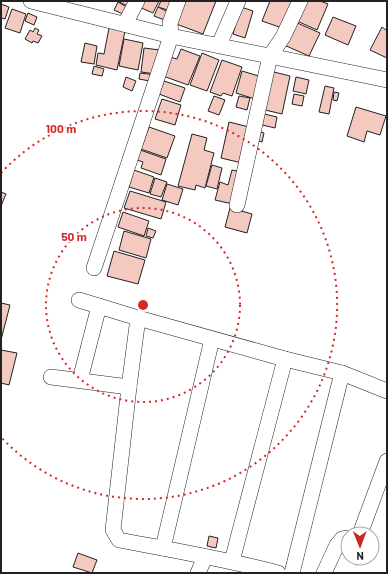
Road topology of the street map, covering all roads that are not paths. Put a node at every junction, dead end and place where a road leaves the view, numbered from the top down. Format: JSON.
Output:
{"nodes":[{"id":1,"x":31,"y":1,"type":"edge"},
{"id":2,"x":137,"y":1,"type":"edge"},
{"id":3,"x":178,"y":1,"type":"edge"},
{"id":4,"x":238,"y":1,"type":"edge"},
{"id":5,"x":300,"y":1,"type":"edge"},
{"id":6,"x":52,"y":3,"type":"edge"},
{"id":7,"x":125,"y":24,"type":"junction"},
{"id":8,"x":171,"y":36,"type":"junction"},
{"id":9,"x":219,"y":45,"type":"junction"},
{"id":10,"x":270,"y":56,"type":"junction"},
{"id":11,"x":387,"y":80,"type":"edge"},
{"id":12,"x":238,"y":205,"type":"dead end"},
{"id":13,"x":94,"y":268,"type":"dead end"},
{"id":14,"x":79,"y":300,"type":"dead end"},
{"id":15,"x":99,"y":306,"type":"junction"},
{"id":16,"x":138,"y":318,"type":"junction"},
{"id":17,"x":212,"y":339,"type":"junction"},
{"id":18,"x":285,"y":359,"type":"junction"},
{"id":19,"x":342,"y":373,"type":"junction"},
{"id":20,"x":51,"y":377,"type":"dead end"},
{"id":21,"x":80,"y":380,"type":"junction"},
{"id":22,"x":129,"y":387,"type":"junction"},
{"id":23,"x":387,"y":391,"type":"edge"},
{"id":24,"x":387,"y":462,"type":"edge"},
{"id":25,"x":363,"y":526,"type":"edge"},
{"id":26,"x":340,"y":542,"type":"edge"},
{"id":27,"x":163,"y":548,"type":"junction"},
{"id":28,"x":205,"y":557,"type":"junction"},
{"id":29,"x":232,"y":561,"type":"junction"},
{"id":30,"x":198,"y":573,"type":"edge"},
{"id":31,"x":278,"y":573,"type":"edge"},
{"id":32,"x":292,"y":573,"type":"edge"},
{"id":33,"x":324,"y":573,"type":"edge"}],
"edges":[{"from":1,"to":6,"type":"street"},
{"from":2,"to":7,"type":"street"},
{"from":3,"to":8,"type":"street"},
{"from":4,"to":9,"type":"street"},
{"from":5,"to":10,"type":"street"},
{"from":6,"to":7,"type":"street"},
{"from":7,"to":8,"type":"street"},
{"from":8,"to":9,"type":"street"},
{"from":8,"to":13,"type":"street"},
{"from":9,"to":10,"type":"street"},
{"from":10,"to":11,"type":"street"},
{"from":10,"to":12,"type":"street"},
{"from":14,"to":15,"type":"street"},
{"from":15,"to":16,"type":"street"},
{"from":15,"to":21,"type":"street"},
{"from":16,"to":17,"type":"street"},
{"from":16,"to":22,"type":"street"},
{"from":17,"to":18,"type":"street"},
{"from":17,"to":27,"type":"street"},
{"from":18,"to":19,"type":"street"},
{"from":18,"to":29,"type":"street"},
{"from":19,"to":23,"type":"street"},
{"from":19,"to":32,"type":"street"},
{"from":20,"to":21,"type":"street"},
{"from":21,"to":22,"type":"street"},
{"from":22,"to":27,"type":"street"},
{"from":24,"to":25,"type":"street"},
{"from":26,"to":33,"type":"street"},
{"from":27,"to":28,"type":"street"},
{"from":28,"to":29,"type":"street"},
{"from":28,"to":30,"type":"street"},
{"from":29,"to":31,"type":"street"}]}
